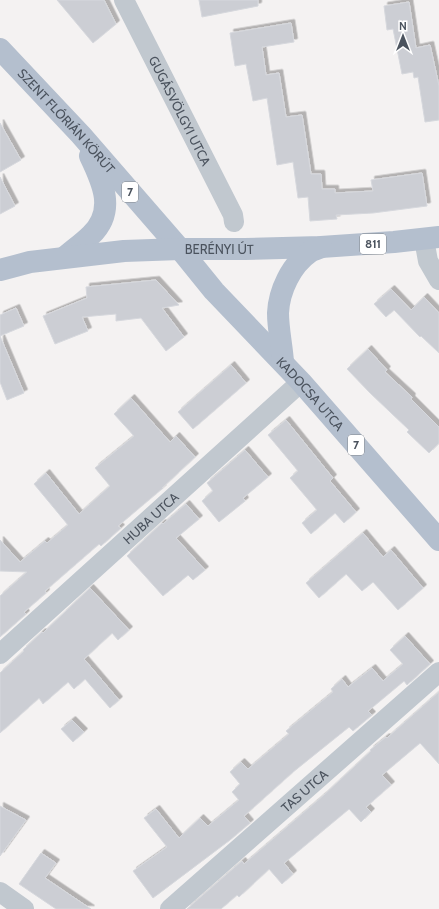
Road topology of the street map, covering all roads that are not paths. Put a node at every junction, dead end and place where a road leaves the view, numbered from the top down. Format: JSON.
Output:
{"nodes":[{"id":1,"x":124,"y":0,"type":"edge"},
{"id":2,"x":0,"y":49,"type":"edge"},
{"id":3,"x":81,"y":135,"type":"junction"},
{"id":4,"x":234,"y":222,"type":"dead end"},
{"id":5,"x":432,"y":238,"type":"edge"},
{"id":6,"x":180,"y":248,"type":"junction"},
{"id":7,"x":321,"y":248,"type":"junction"},
{"id":8,"x":65,"y":258,"type":"junction"},
{"id":9,"x":0,"y":270,"type":"edge"},
{"id":10,"x":439,"y":280,"type":"edge"},
{"id":11,"x":283,"y":362,"type":"junction"},
{"id":12,"x":301,"y":382,"type":"junction"},
{"id":13,"x":439,"y":540,"type":"edge"},
{"id":14,"x":0,"y":654,"type":"edge"},
{"id":15,"x":439,"y":672,"type":"edge"},
{"id":16,"x":0,"y":892,"type":"edge"},
{"id":17,"x":24,"y":909,"type":"edge"},
{"id":18,"x":170,"y":909,"type":"edge"}],
"edges":[{"from":1,"to":4,"type":"street","name":"GUGÁSVÖLGYI UTCA"},
{"from":2,"to":3,"type":"main road","name":"SZENT FLÓRIÁN KÖRÚT","number":"7"},
{"from":3,"to":6,"type":"main road","name":"SZENT FLÓRIÁN KÖRÚT","number":"7"},
{"from":3,"to":8,"type":"main road"},
{"from":5,"to":7,"type":"main road","name":"BERÉNYI ÚT","number":"811"},
{"from":5,"to":10,"type":"street"},
{"from":6,"to":7,"type":"main road","name":"BERÉNYI ÚT","number":"811"},
{"from":6,"to":8,"type":"main road","name":"BERÉNYI ÚT"},
{"from":6,"to":11,"type":"main road","name":"KADOCSA UTCA","number":"7"},
{"from":7,"to":11,"type":"main road"},
{"from":8,"to":9,"type":"main road","name":"BERÉNYI ÚT"},
{"from":11,"to":12,"type":"main road","name":"KADOCSA UTCA","number":"7"},
{"from":12,"to":13,"type":"main road","name":"KADOCSA UTCA","number":"7"},
{"from":12,"to":14,"type":"street","name":"HUBA UTCA"},
{"from":15,"to":18,"type":"street","name":"TAS UTCA"},
{"from":16,"to":17,"type":"street"}]}
